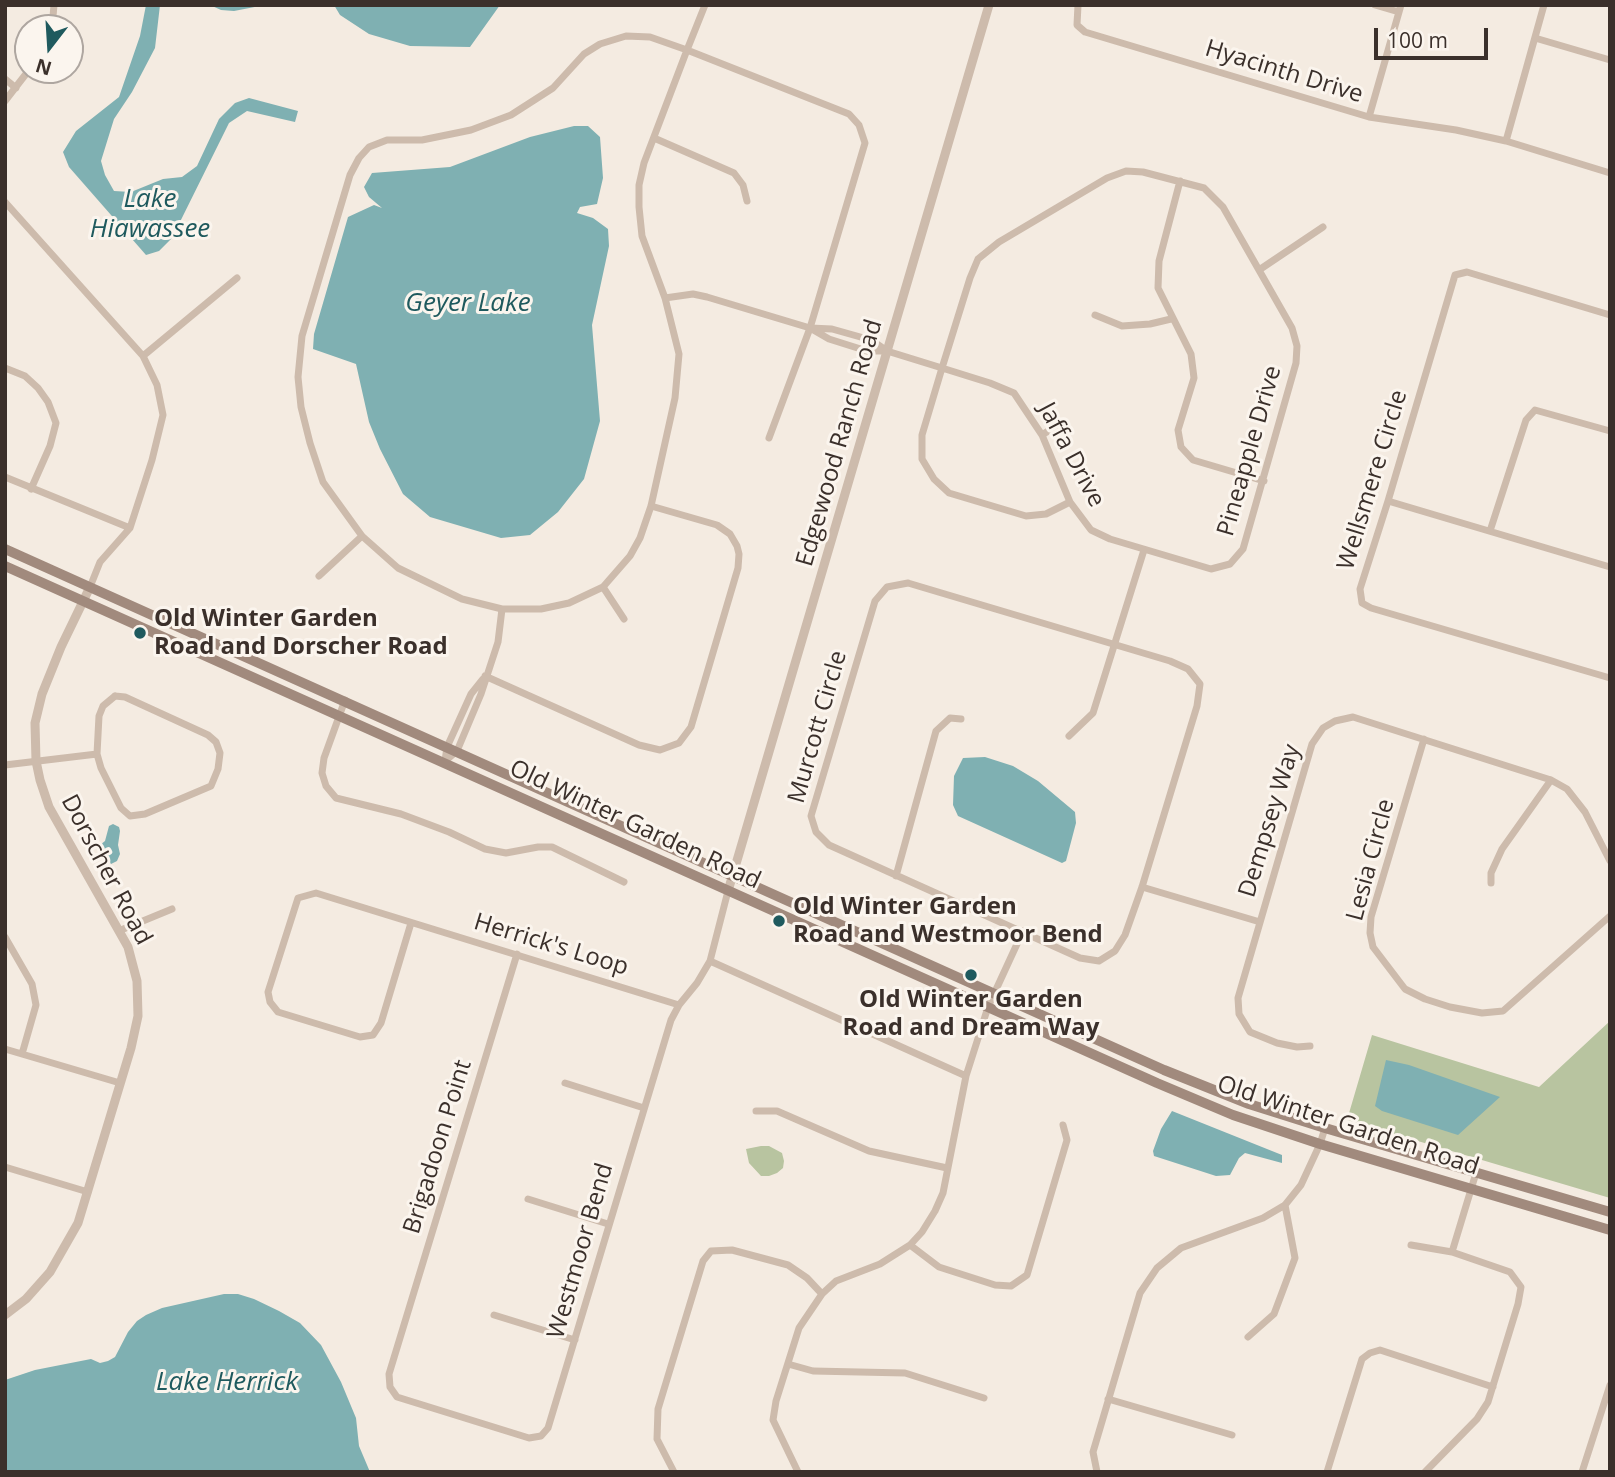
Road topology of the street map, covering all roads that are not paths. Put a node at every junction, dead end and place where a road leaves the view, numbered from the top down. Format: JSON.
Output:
{"nodes":[{"id":1,"x":705,"y":5,"type":"edge"},
{"id":2,"x":989,"y":5,"type":"edge"},
{"id":3,"x":1078,"y":5,"type":"edge"},
{"id":4,"x":1375,"y":5,"type":"edge"},
{"id":5,"x":1545,"y":5,"type":"edge"},
{"id":6,"x":1400,"y":9,"type":"edge"},
{"id":7,"x":1535,"y":38,"type":"junction"},
{"id":8,"x":687,"y":50,"type":"junction"},
{"id":9,"x":1610,"y":60,"type":"edge"},
{"id":10,"x":5,"y":79,"type":"edge"},
{"id":11,"x":19,"y":84,"type":"edge"},
{"id":12,"x":16,"y":88,"type":"junction"},
{"id":13,"x":5,"y":101,"type":"edge"},
{"id":14,"x":1368,"y":117,"type":"junction"},
{"id":15,"x":654,"y":138,"type":"junction"},
{"id":16,"x":1506,"y":141,"type":"junction"},
{"id":17,"x":1610,"y":173,"type":"edge"},
{"id":18,"x":1180,"y":181,"type":"junction"},
{"id":19,"x":747,"y":201,"type":"dead end"},
{"id":20,"x":5,"y":202,"type":"edge"},
{"id":21,"x":1323,"y":227,"type":"dead end"},
{"id":22,"x":1259,"y":270,"type":"junction"},
{"id":23,"x":237,"y":278,"type":"dead end"},
{"id":24,"x":665,"y":298,"type":"junction"},
{"id":25,"x":1095,"y":315,"type":"dead end"},
{"id":26,"x":1610,"y":315,"type":"edge"},
{"id":27,"x":1171,"y":319,"type":"junction"},
{"id":28,"x":810,"y":328,"type":"junction"},
{"id":29,"x":887,"y":351,"type":"junction"},
{"id":30,"x":143,"y":356,"type":"junction"},
{"id":31,"x":5,"y":368,"type":"edge"},
{"id":32,"x":942,"y":368,"type":"junction"},
{"id":33,"x":1062,"y":422,"type":"dead end"},
{"id":34,"x":1610,"y":431,"type":"edge"},
{"id":35,"x":1042,"y":435,"type":"junction"},
{"id":36,"x":769,"y":438,"type":"dead end"},
{"id":37,"x":5,"y":477,"type":"edge"},
{"id":38,"x":1264,"y":481,"type":"junction"},
{"id":39,"x":31,"y":489,"type":"junction"},
{"id":40,"x":1388,"y":501,"type":"junction"},
{"id":41,"x":1070,"y":502,"type":"junction"},
{"id":42,"x":651,"y":506,"type":"junction"},
{"id":43,"x":130,"y":528,"type":"junction"},
{"id":44,"x":1490,"y":531,"type":"junction"},
{"id":45,"x":362,"y":536,"type":"junction"},
{"id":46,"x":5,"y":549,"type":"edge"},
{"id":47,"x":1144,"y":550,"type":"junction"},
{"id":48,"x":5,"y":566,"type":"edge"},
{"id":49,"x":1610,"y":567,"type":"edge"},
{"id":50,"x":319,"y":576,"type":"dead end"},
{"id":51,"x":90,"y":587,"type":"junction"},
{"id":52,"x":603,"y":587,"type":"junction"},
{"id":53,"x":83,"y":600,"type":"junction"},
{"id":54,"x":502,"y":610,"type":"junction"},
{"id":55,"x":624,"y":619,"type":"dead end"},
{"id":56,"x":1115,"y":644,"type":"junction"},
{"id":57,"x":485,"y":676,"type":"junction"},
{"id":58,"x":1609,"y":676,"type":"edge"},
{"id":59,"x":345,"y":700,"type":"junction"},
{"id":60,"x":339,"y":714,"type":"junction"},
{"id":61,"x":961,"y":719,"type":"dead end"},
{"id":62,"x":1069,"y":736,"type":"dead end"},
{"id":63,"x":1424,"y":740,"type":"junction"},
{"id":64,"x":452,"y":749,"type":"junction"},
{"id":65,"x":97,"y":754,"type":"junction"},
{"id":66,"x":36,"y":761,"type":"junction"},
{"id":67,"x":445,"y":761,"type":"junction"},
{"id":68,"x":5,"y":765,"type":"edge"},
{"id":69,"x":1551,"y":780,"type":"junction"},
{"id":70,"x":1610,"y":861,"type":"edge"},
{"id":71,"x":732,"y":876,"type":"junction"},
{"id":72,"x":895,"y":876,"type":"junction"},
{"id":73,"x":624,"y":882,"type":"dead end"},
{"id":74,"x":1491,"y":883,"type":"dead end"},
{"id":75,"x":1142,"y":887,"type":"junction"},
{"id":76,"x":727,"y":891,"type":"junction"},
{"id":77,"x":172,"y":909,"type":"dead end"},
{"id":78,"x":1610,"y":916,"type":"edge"},
{"id":79,"x":1260,"y":922,"type":"junction"},
{"id":80,"x":411,"y":923,"type":"junction"},
{"id":81,"x":121,"y":930,"type":"junction"},
{"id":82,"x":1023,"y":931,"type":"junction"},
{"id":83,"x":5,"y":937,"type":"edge"},
{"id":84,"x":517,"y":954,"type":"junction"},
{"id":85,"x":710,"y":961,"type":"junction"},
{"id":86,"x":993,"y":993,"type":"junction"},
{"id":87,"x":679,"y":1004,"type":"junction"},
{"id":88,"x":988,"y":1007,"type":"junction"},
{"id":89,"x":1310,"y":1046,"type":"dead end"},
{"id":90,"x":5,"y":1049,"type":"edge"},
{"id":91,"x":22,"y":1054,"type":"junction"},
{"id":92,"x":966,"y":1076,"type":"junction"},
{"id":93,"x":120,"y":1083,"type":"junction"},
{"id":94,"x":565,"y":1083,"type":"dead end"},
{"id":95,"x":644,"y":1108,"type":"junction"},
{"id":96,"x":756,"y":1111,"type":"dead end"},
{"id":97,"x":1063,"y":1125,"type":"dead end"},
{"id":98,"x":1325,"y":1128,"type":"junction"},
{"id":99,"x":1320,"y":1144,"type":"junction"},
{"id":100,"x":5,"y":1167,"type":"edge"},
{"id":101,"x":947,"y":1168,"type":"junction"},
{"id":102,"x":1476,"y":1173,"type":"junction"},
{"id":103,"x":1472,"y":1188,"type":"junction"},
{"id":104,"x":88,"y":1192,"type":"junction"},
{"id":105,"x":528,"y":1199,"type":"dead end"},
{"id":106,"x":1285,"y":1205,"type":"junction"},
{"id":107,"x":1610,"y":1212,"type":"edge"},
{"id":108,"x":608,"y":1224,"type":"junction"},
{"id":109,"x":1610,"y":1230,"type":"edge"},
{"id":110,"x":910,"y":1245,"type":"junction"},
{"id":111,"x":1411,"y":1245,"type":"dead end"},
{"id":112,"x":1452,"y":1252,"type":"junction"},
{"id":113,"x":821,"y":1294,"type":"junction"},
{"id":114,"x":5,"y":1315,"type":"edge"},
{"id":115,"x":494,"y":1315,"type":"dead end"},
{"id":116,"x":1248,"y":1337,"type":"dead end"},
{"id":117,"x":575,"y":1340,"type":"junction"},
{"id":118,"x":396,"y":1351,"type":"joint"},
{"id":119,"x":788,"y":1364,"type":"junction"},
{"id":120,"x":1610,"y":1385,"type":"edge"},
{"id":121,"x":1493,"y":1387,"type":"junction"},
{"id":122,"x":984,"y":1398,"type":"dead end"},
{"id":123,"x":1108,"y":1399,"type":"junction"},
{"id":124,"x":1232,"y":1435,"type":"dead end"},
{"id":125,"x":674,"y":1472,"type":"edge"},
{"id":126,"x":798,"y":1472,"type":"edge"},
{"id":127,"x":1097,"y":1472,"type":"edge"},
{"id":128,"x":1327,"y":1472,"type":"edge"},
{"id":129,"x":1425,"y":1472,"type":"edge"},
{"id":130,"x":1582,"y":1472,"type":"edge"}],
"edges":[{"from":1,"to":8,"type":"street"},
{"from":2,"to":29,"type":"street","name":"Edgewood Ranch Road"},
{"from":3,"to":14,"type":"street","name":"Hyacinth Drive"},
{"from":4,"to":6,"type":"street"},
{"from":5,"to":7,"type":"street"},
{"from":6,"to":14,"type":"street"},
{"from":7,"to":9,"type":"street"},
{"from":7,"to":16,"type":"street"},
{"from":8,"to":15,"type":"street"},
{"from":8,"to":28,"type":"street"},
{"from":8,"to":45,"type":"street"},
{"from":10,"to":12,"type":"street"},
{"from":11,"to":12,"type":"street"},
{"from":12,"to":13,"type":"street"},
{"from":14,"to":16,"type":"street","name":"Hyacinth Drive"},
{"from":15,"to":19,"type":"street"},
{"from":15,"to":24,"type":"street"},
{"from":16,"to":17,"type":"street","name":"Hyacinth Drive"},
{"from":18,"to":22,"type":"street","name":"Pineapple Drive"},
{"from":18,"to":27,"type":"street"},
{"from":18,"to":32,"type":"street","name":"Pineapple Drive"},
{"from":20,"to":30,"type":"street"},
{"from":21,"to":22,"type":"street"},
{"from":22,"to":38,"type":"street","name":"Pineapple Drive"},
{"from":23,"to":30,"type":"street"},
{"from":24,"to":28,"type":"street","name":"Jaffa Drive"},
{"from":24,"to":42,"type":"street"},
{"from":25,"to":27,"type":"street"},
{"from":26,"to":40,"type":"street","name":"Wellsmere Circle"},
{"from":27,"to":38,"type":"street"},
{"from":28,"to":29,"type":"street","name":"Jaffa Drive"},
{"from":28,"to":36,"type":"street"},
{"from":29,"to":32,"type":"street","name":"Jaffa Drive"},
{"from":29,"to":71,"type":"street","name":"Edgewood Ranch Road"},
{"from":30,"to":43,"type":"street"},
{"from":31,"to":39,"type":"street"},
{"from":32,"to":35,"type":"street","name":"Jaffa Drive"},
{"from":32,"to":41,"type":"street","name":"Pineapple Drive"},
{"from":33,"to":35,"type":"street"},
{"from":34,"to":44,"type":"street"},
{"from":35,"to":41,"type":"street","name":"Jaffa Drive"},
{"from":37,"to":39,"type":"street"},
{"from":38,"to":47,"type":"street","name":"Pineapple Drive"},
{"from":39,"to":43,"type":"street"},
{"from":40,"to":44,"type":"street"},
{"from":40,"to":58,"type":"street","name":"Wellsmere Circle"},
{"from":41,"to":47,"type":"street","name":"Jaffa Drive"},
{"from":42,"to":52,"type":"street"},
{"from":42,"to":57,"type":"street"},
{"from":43,"to":51,"type":"street"},
{"from":44,"to":49,"type":"street"},
{"from":45,"to":50,"type":"street"},
{"from":45,"to":54,"type":"street"},
{"from":46,"to":51,"type":"main road","name":"Old Winter Garden Road"},
{"from":47,"to":56,"type":"street"},
{"from":48,"to":53,"type":"main road","name":"Old Winter Garden Road"},
{"from":51,"to":53,"type":"street","name":"Dorscher Road"},
{"from":51,"to":59,"type":"main road","name":"Old Winter Garden Road"},
{"from":52,"to":54,"type":"street"},
{"from":52,"to":55,"type":"street"},
{"from":53,"to":60,"type":"main road","name":"Old Winter Garden Road"},
{"from":53,"to":66,"type":"street","name":"Dorscher Road"},
{"from":54,"to":57,"type":"street"},
{"from":56,"to":62,"type":"street"},
{"from":56,"to":72,"type":"street","name":"Murcott Circle"},
{"from":56,"to":75,"type":"street","name":"Murcott Circle"},
{"from":57,"to":64,"type":"street"},
{"from":59,"to":60,"type":"street"},
{"from":59,"to":64,"type":"main road","name":"Old Winter Garden Road"},
{"from":60,"to":67,"type":"main road","name":"Old Winter Garden Road"},
{"from":60,"to":73,"type":"street"},
{"from":61,"to":72,"type":"street"},
{"from":63,"to":69,"type":"street","name":"Dempsey Way"},
{"from":63,"to":78,"type":"street","name":"Lesia Circle"},
{"from":63,"to":79,"type":"street","name":"Dempsey Way"},
{"from":64,"to":67,"type":"street"},
{"from":64,"to":71,"type":"main road","name":"Old Winter Garden Road"},
{"from":65,"to":65,"type":"street"},
{"from":65,"to":66,"type":"street"},
{"from":66,"to":68,"type":"street"},
{"from":66,"to":81,"type":"street","name":"Dorscher Road"},
{"from":67,"to":76,"type":"main road","name":"Old Winter Garden Road"},
{"from":69,"to":70,"type":"street","name":"Dempsey Way"},
{"from":69,"to":74,"type":"street"},
{"from":71,"to":76,"type":"street","name":"Edgewood Ranch Road"},
{"from":71,"to":86,"type":"main road","name":"Old Winter Garden Road"},
{"from":72,"to":82,"type":"street","name":"Murcott Circle"},
{"from":75,"to":79,"type":"street"},
{"from":75,"to":82,"type":"street","name":"Murcott Circle"},
{"from":76,"to":85,"type":"street","name":"Westmoor Bend"},
{"from":76,"to":88,"type":"main road","name":"Old Winter Garden Road"},
{"from":77,"to":81,"type":"street"},
{"from":79,"to":89,"type":"street","name":"Dempsey Way"},
{"from":80,"to":80,"type":"street","name":"Herrick's Loop"},
{"from":80,"to":84,"type":"street","name":"Herrick's Loop"},
{"from":81,"to":93,"type":"street","name":"Dorscher Road"},
{"from":82,"to":86,"type":"street"},
{"from":83,"to":91,"type":"street"},
{"from":84,"to":87,"type":"street","name":"Herrick's Loop"},
{"from":84,"to":118,"type":"street","name":"Brigadoon Point"},
{"from":85,"to":87,"type":"street","name":"Westmoor Bend"},
{"from":85,"to":92,"type":"street"},
{"from":86,"to":88,"type":"street"},
{"from":86,"to":98,"type":"main road","name":"Old Winter Garden Road"},
{"from":87,"to":95,"type":"street","name":"Westmoor Bend"},
{"from":88,"to":92,"type":"street"},
{"from":88,"to":99,"type":"main road","name":"Old Winter Garden Road"},
{"from":90,"to":91,"type":"street"},
{"from":91,"to":93,"type":"street"},
{"from":92,"to":101,"type":"street"},
{"from":93,"to":104,"type":"street","name":"Dorscher Road"},
{"from":94,"to":95,"type":"street"},
{"from":95,"to":108,"type":"street","name":"Westmoor Bend"},
{"from":96,"to":101,"type":"street"},
{"from":97,"to":110,"type":"street"},
{"from":98,"to":99,"type":"street"},
{"from":98,"to":102,"type":"main road","name":"Old Winter Garden Road"},
{"from":99,"to":103,"type":"main road","name":"Old Winter Garden Road"},
{"from":99,"to":106,"type":"street"},
{"from":100,"to":104,"type":"street"},
{"from":101,"to":110,"type":"street"},
{"from":102,"to":103,"type":"street"},
{"from":102,"to":107,"type":"main road","name":"Old Winter Garden Road"},
{"from":103,"to":109,"type":"main road","name":"Old Winter Garden Road"},
{"from":103,"to":112,"type":"street"},
{"from":104,"to":114,"type":"street","name":"Dorscher Road"},
{"from":105,"to":108,"type":"street"},
{"from":106,"to":116,"type":"street"},
{"from":106,"to":123,"type":"street"},
{"from":108,"to":117,"type":"street","name":"Westmoor Bend"},
{"from":110,"to":113,"type":"street"},
{"from":111,"to":112,"type":"street"},
{"from":112,"to":121,"type":"street"},
{"from":113,"to":119,"type":"street"},
{"from":113,"to":125,"type":"street"},
{"from":115,"to":117,"type":"street"},
{"from":117,"to":118,"type":"street","name":"Westmoor Bend"},
{"from":119,"to":122,"type":"street"},
{"from":119,"to":126,"type":"street"},
{"from":120,"to":130,"type":"street"},
{"from":121,"to":128,"type":"street"},
{"from":121,"to":129,"type":"street"},
{"from":123,"to":124,"type":"street"},
{"from":123,"to":127,"type":"street"}]}
